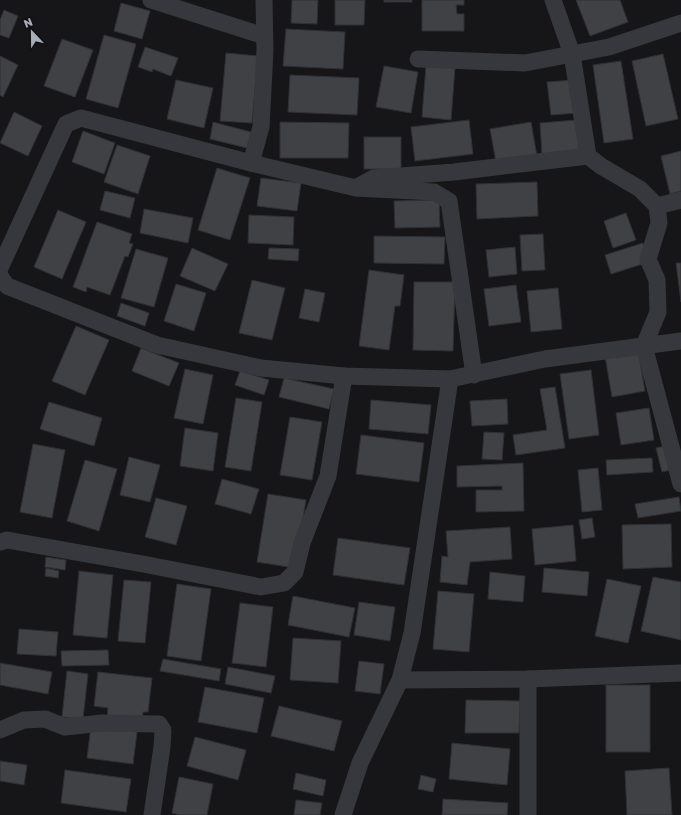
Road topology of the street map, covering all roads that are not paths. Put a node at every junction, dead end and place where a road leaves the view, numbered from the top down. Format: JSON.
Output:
{"nodes":[{"id":1,"x":151,"y":0,"type":"edge"},
{"id":2,"x":264,"y":0,"type":"edge"},
{"id":3,"x":553,"y":0,"type":"edge"},
{"id":4,"x":681,"y":23,"type":"edge"},
{"id":5,"x":264,"y":36,"type":"junction"},
{"id":6,"x":572,"y":54,"type":"junction"},
{"id":7,"x":418,"y":59,"type":"dead end"},
{"id":8,"x":588,"y":156,"type":"junction"},
{"id":9,"x":251,"y":163,"type":"junction"},
{"id":10,"x":356,"y":188,"type":"junction"},
{"id":11,"x":681,"y":200,"type":"edge"},
{"id":12,"x":657,"y":206,"type":"junction"},
{"id":13,"x":0,"y":268,"type":"edge"},
{"id":14,"x":0,"y":276,"type":"edge"},
{"id":15,"x":681,"y":341,"type":"edge"},
{"id":16,"x":644,"y":346,"type":"junction"},
{"id":17,"x":474,"y":375,"type":"junction"},
{"id":18,"x":344,"y":376,"type":"junction"},
{"id":19,"x":450,"y":379,"type":"junction"},
{"id":20,"x":681,"y":484,"type":"edge"},
{"id":21,"x":0,"y":542,"type":"edge"},
{"id":22,"x":681,"y":673,"type":"edge"},
{"id":23,"x":528,"y":679,"type":"junction"},
{"id":24,"x":400,"y":680,"type":"junction"},
{"id":25,"x":0,"y":730,"type":"edge"},
{"id":26,"x":152,"y":815,"type":"edge"},
{"id":27,"x":343,"y":815,"type":"edge"},
{"id":28,"x":528,"y":815,"type":"edge"}],
"edges":[{"from":1,"to":5,"type":"street"},
{"from":2,"to":5,"type":"street"},
{"from":3,"to":6,"type":"street"},
{"from":4,"to":6,"type":"street"},
{"from":5,"to":9,"type":"street"},
{"from":6,"to":7,"type":"street"},
{"from":6,"to":8,"type":"street"},
{"from":8,"to":10,"type":"street"},
{"from":8,"to":12,"type":"street"},
{"from":9,"to":10,"type":"street"},
{"from":9,"to":13,"type":"street"},
{"from":10,"to":17,"type":"street"},
{"from":11,"to":12,"type":"street"},
{"from":12,"to":16,"type":"street"},
{"from":14,"to":18,"type":"street"},
{"from":15,"to":16,"type":"street"},
{"from":16,"to":17,"type":"street"},
{"from":16,"to":20,"type":"street"},
{"from":17,"to":19,"type":"street"},
{"from":18,"to":19,"type":"street"},
{"from":18,"to":21,"type":"street"},
{"from":19,"to":24,"type":"street"},
{"from":22,"to":23,"type":"street"},
{"from":23,"to":24,"type":"street"},
{"from":23,"to":28,"type":"street"},
{"from":24,"to":27,"type":"street"},
{"from":25,"to":26,"type":"street"}]}
